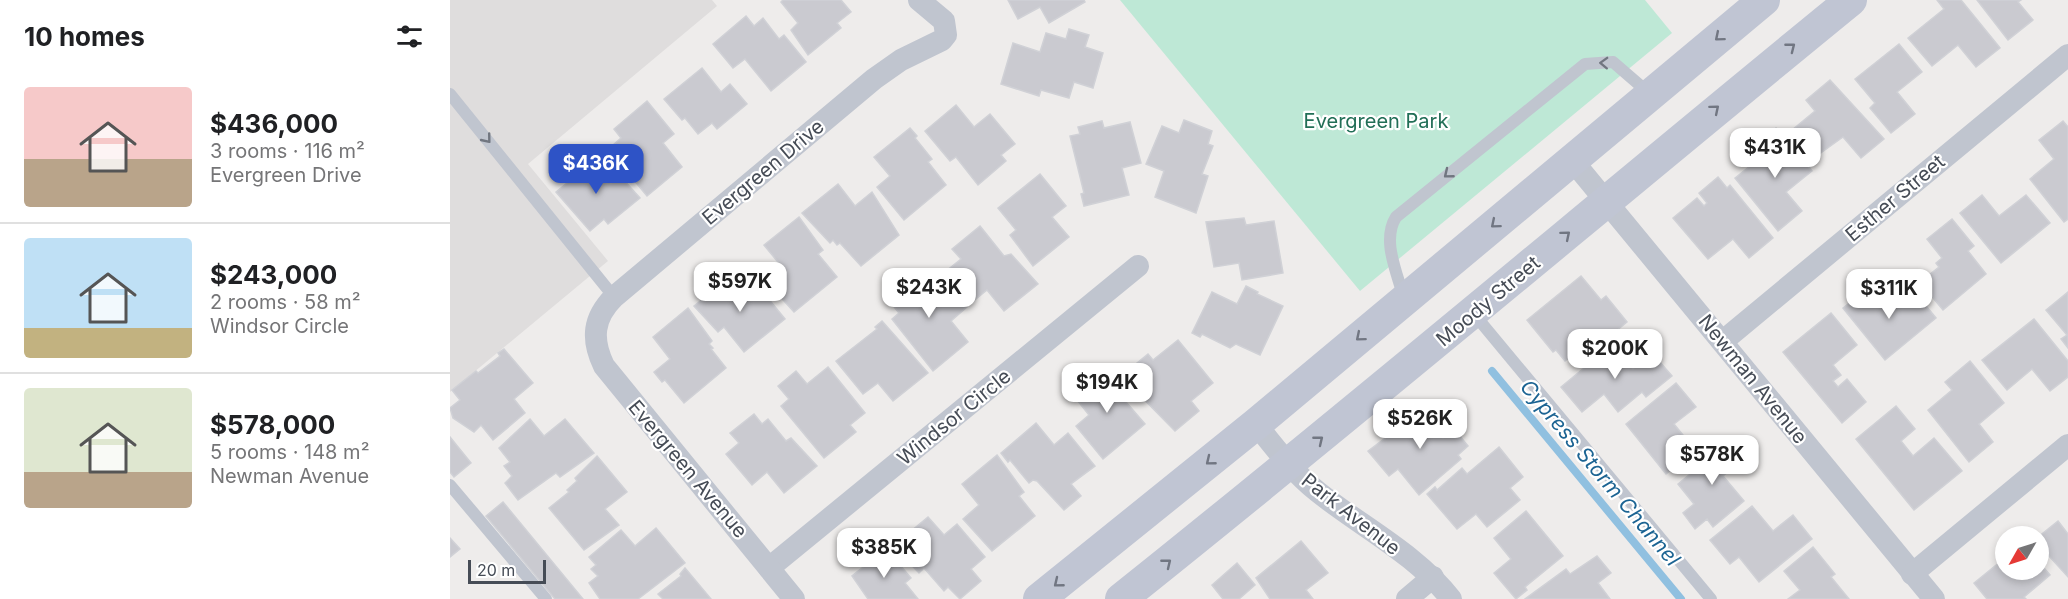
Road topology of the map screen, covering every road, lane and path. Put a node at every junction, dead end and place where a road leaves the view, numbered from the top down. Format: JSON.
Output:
{"nodes":[{"id":1,"x":919,"y":0,"type":"edge"},
{"id":2,"x":1764,"y":0,"type":"edge"},
{"id":3,"x":1849,"y":1,"type":"edge"},
{"id":4,"x":2068,"y":55,"type":"edge"},
{"id":5,"x":450,"y":94,"type":"edge"},
{"id":6,"x":1650,"y":94,"type":"junction"},
{"id":7,"x":1572,"y":160,"type":"junction"},
{"id":8,"x":1606,"y":201,"type":"junction"},
{"id":9,"x":1138,"y":266,"type":"dead end"},
{"id":10,"x":614,"y":297,"type":"junction"},
{"id":11,"x":1404,"y":300,"type":"junction"},
{"id":12,"x":1474,"y":314,"type":"junction"},
{"id":13,"x":594,"y":332,"type":"joint"},
{"id":14,"x":1723,"y":341,"type":"junction"},
{"id":15,"x":1256,"y":424,"type":"junction"},
{"id":16,"x":2068,"y":445,"type":"edge"},
{"id":17,"x":1289,"y":465,"type":"junction"},
{"id":18,"x":450,"y":485,"type":"edge"},
{"id":19,"x":769,"y":567,"type":"junction"},
{"id":20,"x":1912,"y":574,"type":"junction"},
{"id":21,"x":1433,"y":577,"type":"junction"},
{"id":22,"x":546,"y":599,"type":"edge"},
{"id":23,"x":794,"y":599,"type":"edge"},
{"id":24,"x":1039,"y":599,"type":"edge"},
{"id":25,"x":1121,"y":599,"type":"edge"},
{"id":26,"x":1407,"y":599,"type":"edge"},
{"id":27,"x":1451,"y":599,"type":"edge"},
{"id":28,"x":1711,"y":599,"type":"edge"},
{"id":29,"x":1934,"y":599,"type":"edge"}],
"edges":[{"from":1,"to":10,"type":"street","name":"Evergreen Drive"},
{"from":2,"to":6,"type":"main road","one_way":true},
{"from":8,"to":3,"type":"main road","name":"Moody Street","one_way":true},
{"from":4,"to":14,"type":"street","name":"Esther Street"},
{"from":5,"to":10,"type":"lane","one_way":true},
{"from":6,"to":7,"type":"main road"},
{"from":6,"to":11,"type":"lane","one_way":true},
{"from":7,"to":8,"type":"street","name":"Newman Avenue"},
{"from":7,"to":11,"type":"main road","one_way":true},
{"from":12,"to":8,"type":"main road","name":"Moody Street","one_way":true},
{"from":8,"to":14,"type":"street","name":"Newman Avenue"},
{"from":9,"to":19,"type":"street","name":"Windsor Circle"},
{"from":10,"to":13,"type":"street","name":"Evergreen Drive"},
{"from":11,"to":15,"type":"main road","one_way":true},
{"from":17,"to":12,"type":"main road","name":"Moody Street","one_way":true},
{"from":12,"to":28,"type":"lane"},
{"from":13,"to":19,"type":"street","name":"Evergreen Avenue"},
{"from":14,"to":20,"type":"street","name":"Newman Avenue"},
{"from":15,"to":17,"type":"street","name":"Park Avenue"},
{"from":15,"to":24,"type":"main road","one_way":true},
{"from":16,"to":20,"type":"street"},
{"from":17,"to":21,"type":"street","name":"Park Avenue"},
{"from":25,"to":17,"type":"main road","name":"Moody Street","one_way":true},
{"from":18,"to":22,"type":"lane"},
{"from":19,"to":23,"type":"street","name":"Evergreen Avenue"},
{"from":20,"to":29,"type":"street","name":"Newman Avenue"},
{"from":21,"to":26,"type":"street"},
{"from":21,"to":27,"type":"street","name":"Park Avenue"}]}
